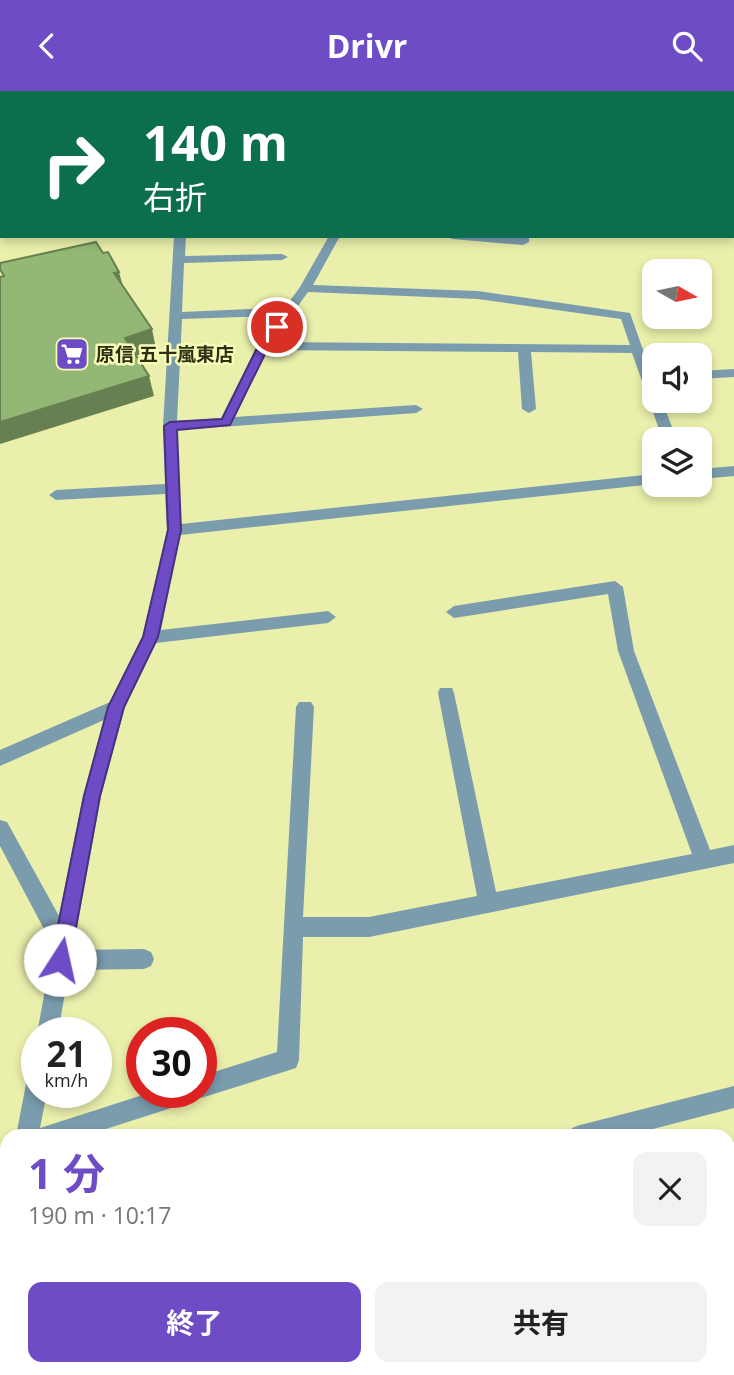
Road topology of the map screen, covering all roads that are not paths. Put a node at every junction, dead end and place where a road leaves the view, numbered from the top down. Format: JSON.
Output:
{"nodes":[{"id":1,"x":180,"y":238,"type":"edge"},
{"id":2,"x":334,"y":238,"type":"edge"},
{"id":3,"x":476,"y":238,"type":"edge"},
{"id":4,"x":523,"y":238,"type":"edge"},
{"id":5,"x":282,"y":257,"type":"dead end"},
{"id":6,"x":178,"y":260,"type":"junction"},
{"id":7,"x":305,"y":288,"type":"junction"},
{"id":8,"x":271,"y":312,"type":"dead end"},
{"id":9,"x":177,"y":316,"type":"junction"},
{"id":10,"x":263,"y":346,"type":"junction"},
{"id":11,"x":524,"y":349,"type":"junction"},
{"id":12,"x":634,"y":349,"type":"junction"},
{"id":13,"x":642,"y":363,"type":"edge"},
{"id":14,"x":734,"y":373,"type":"edge"},
{"id":15,"x":712,"y":374,"type":"edge"},
{"id":16,"x":416,"y":409,"type":"dead end"},
{"id":17,"x":529,"y":409,"type":"dead end"},
{"id":18,"x":226,"y":422,"type":"junction"},
{"id":19,"x":170,"y":426,"type":"junction"},
{"id":20,"x":734,"y":471,"type":"edge"},
{"id":21,"x":712,"y":473,"type":"edge"},
{"id":22,"x":642,"y":480,"type":"edge"},
{"id":23,"x":172,"y":489,"type":"junction"},
{"id":24,"x":56,"y":495,"type":"dead end"},
{"id":25,"x":174,"y":530,"type":"junction"},
{"id":26,"x":454,"y":612,"type":"dead end"},
{"id":27,"x":328,"y":617,"type":"dead end"},
{"id":28,"x":150,"y":637,"type":"junction"},
{"id":29,"x":446,"y":693,"type":"dead end"},
{"id":30,"x":116,"y":707,"type":"junction"},
{"id":31,"x":305,"y":707,"type":"dead end"},
{"id":32,"x":0,"y":758,"type":"edge"},
{"id":33,"x":0,"y":828,"type":"edge"},
{"id":34,"x":734,"y":854,"type":"edge"},
{"id":35,"x":703,"y":858,"type":"junction"},
{"id":36,"x":488,"y":901,"type":"junction"},
{"id":37,"x":293,"y":927,"type":"junction"},
{"id":38,"x":62,"y":951,"type":"junction"},
{"id":39,"x":144,"y":959,"type":"dead end"},
{"id":40,"x":50,"y":1017,"type":"edge"},
{"id":41,"x":217,"y":1082,"type":"edge"},
{"id":42,"x":734,"y":1097,"type":"edge"},
{"id":43,"x":32,"y":1108,"type":"edge"},
{"id":44,"x":136,"y":1108,"type":"edge"},
{"id":45,"x":28,"y":1129,"type":"edge"},
{"id":46,"x":69,"y":1129,"type":"edge"},
{"id":47,"x":608,"y":1129,"type":"edge"}],
"edges":[{"from":1,"to":6,"type":"street"},
{"from":2,"to":7,"type":"street"},
{"from":3,"to":4,"type":"street"},
{"from":5,"to":6,"type":"street"},
{"from":6,"to":9,"type":"street"},
{"from":7,"to":10,"type":"street"},
{"from":7,"to":12,"type":"street"},
{"from":8,"to":9,"type":"street"},
{"from":9,"to":19,"type":"street"},
{"from":10,"to":11,"type":"street"},
{"from":10,"to":18,"type":"street"},
{"from":11,"to":12,"type":"street"},
{"from":11,"to":17,"type":"street"},
{"from":12,"to":13,"type":"street"},
{"from":14,"to":15,"type":"street"},
{"from":16,"to":18,"type":"street"},
{"from":18,"to":19,"type":"street"},
{"from":19,"to":23,"type":"street"},
{"from":20,"to":21,"type":"street"},
{"from":22,"to":25,"type":"street"},
{"from":23,"to":24,"type":"street"},
{"from":23,"to":25,"type":"street"},
{"from":25,"to":28,"type":"street"},
{"from":26,"to":35,"type":"street"},
{"from":27,"to":28,"type":"street"},
{"from":28,"to":30,"type":"street"},
{"from":29,"to":36,"type":"street"},
{"from":30,"to":32,"type":"street"},
{"from":30,"to":38,"type":"street"},
{"from":31,"to":37,"type":"street"},
{"from":33,"to":38,"type":"street"},
{"from":34,"to":35,"type":"street"},
{"from":35,"to":36,"type":"street"},
{"from":36,"to":37,"type":"street"},
{"from":37,"to":41,"type":"street"},
{"from":38,"to":39,"type":"street"},
{"from":38,"to":40,"type":"street"},
{"from":42,"to":47,"type":"street"},
{"from":43,"to":45,"type":"street"},
{"from":44,"to":46,"type":"street"}]}
